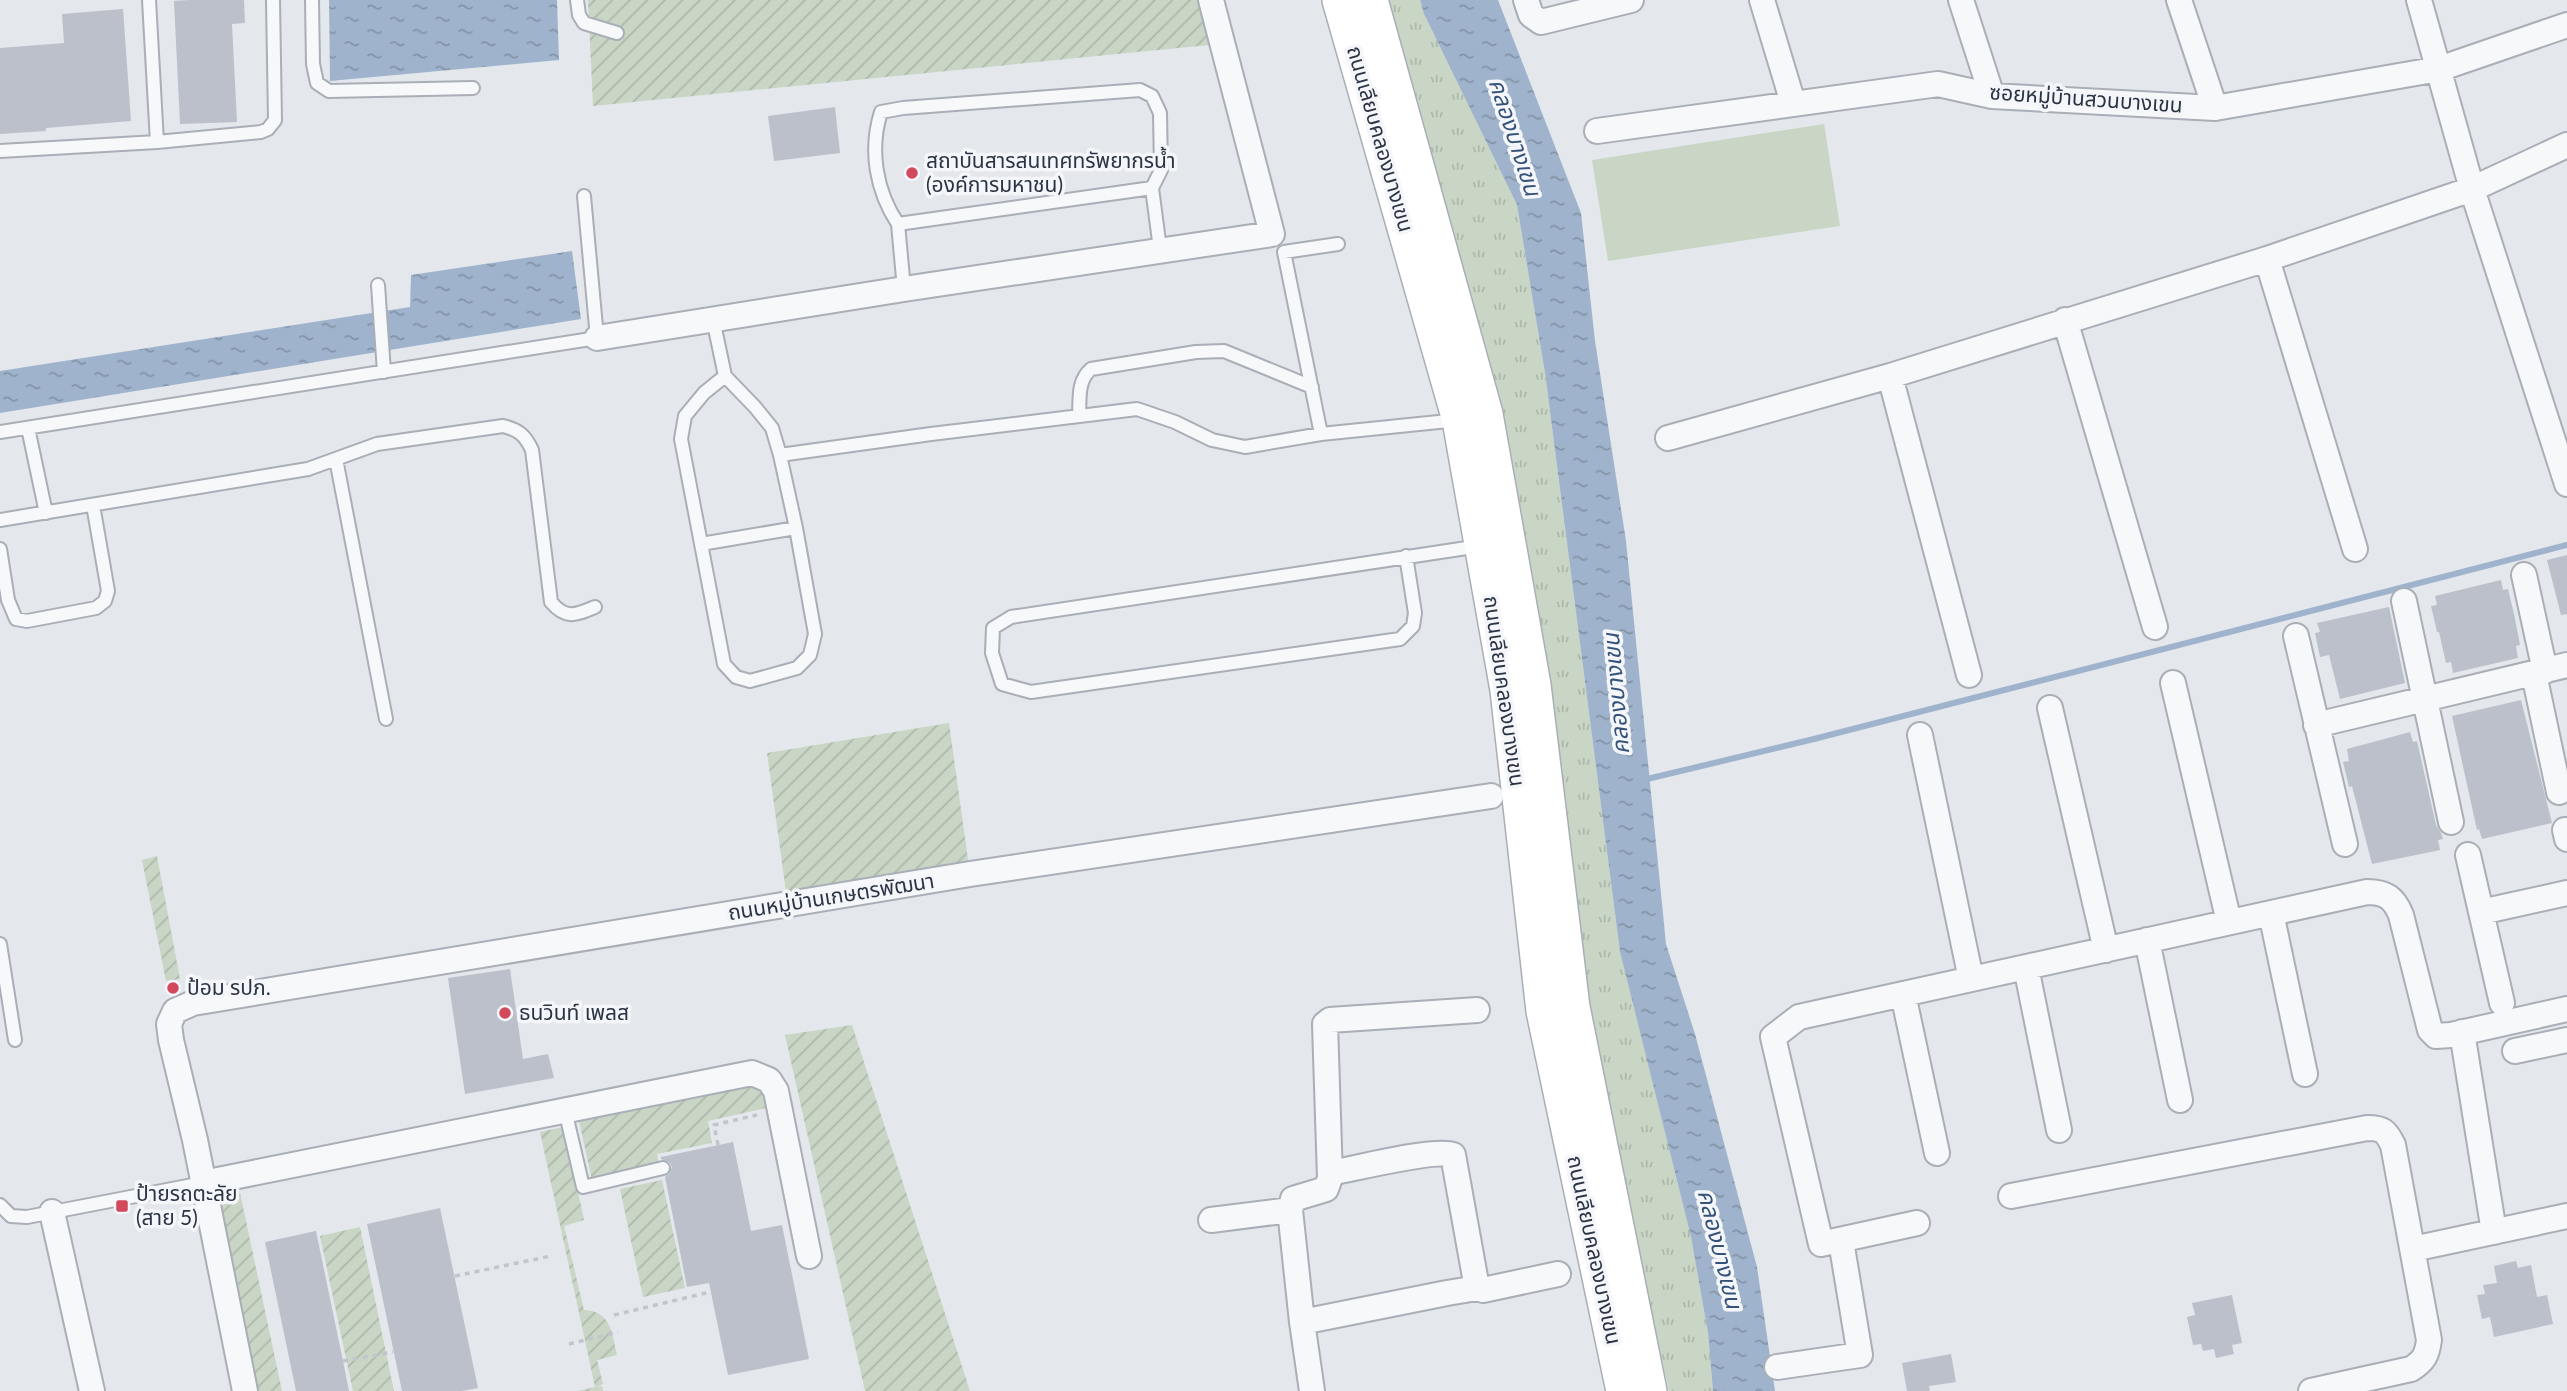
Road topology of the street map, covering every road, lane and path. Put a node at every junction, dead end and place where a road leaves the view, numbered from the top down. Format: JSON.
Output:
{"nodes":[{"id":1,"x":149,"y":0,"type":"edge"},
{"id":2,"x":273,"y":0,"type":"edge"},
{"id":3,"x":313,"y":0,"type":"edge"},
{"id":4,"x":577,"y":0,"type":"edge"},
{"id":5,"x":1211,"y":0,"type":"edge"},
{"id":6,"x":1340,"y":0,"type":"edge"},
{"id":7,"x":1370,"y":0,"type":"edge"},
{"id":8,"x":1526,"y":0,"type":"edge"},
{"id":9,"x":1630,"y":0,"type":"edge"},
{"id":10,"x":1762,"y":0,"type":"edge"},
{"id":11,"x":1961,"y":0,"type":"edge"},
{"id":12,"x":2179,"y":0,"type":"edge"},
{"id":13,"x":2419,"y":0,"type":"edge"},
{"id":14,"x":2567,"y":24,"type":"edge"},
{"id":15,"x":617,"y":33,"type":"dead end"},
{"id":16,"x":2439,"y":69,"type":"junction"},
{"id":17,"x":473,"y":88,"type":"dead end"},
{"id":18,"x":1992,"y":96,"type":"junction"},
{"id":19,"x":1793,"y":103,"type":"junction"},
{"id":20,"x":2215,"y":108,"type":"junction"},
{"id":21,"x":1598,"y":131,"type":"dead end"},
{"id":22,"x":157,"y":142,"type":"junction"},
{"id":23,"x":2567,"y":145,"type":"edge"},
{"id":24,"x":0,"y":151,"type":"edge"},
{"id":25,"x":1152,"y":188,"type":"junction"},
{"id":26,"x":2472,"y":189,"type":"junction"},
{"id":27,"x":584,"y":196,"type":"dead end"},
{"id":28,"x":898,"y":224,"type":"junction"},
{"id":29,"x":1338,"y":244,"type":"dead end"},
{"id":30,"x":1160,"y":249,"type":"junction"},
{"id":31,"x":2267,"y":259,"type":"junction"},
{"id":32,"x":378,"y":285,"type":"dead end"},
{"id":33,"x":904,"y":289,"type":"junction"},
{"id":34,"x":713,"y":319,"type":"junction"},
{"id":35,"x":2065,"y":320,"type":"junction"},
{"id":36,"x":597,"y":338,"type":"junction"},
{"id":37,"x":384,"y":372,"type":"junction"},
{"id":38,"x":725,"y":376,"type":"junction"},
{"id":39,"x":1890,"y":376,"type":"junction"},
{"id":40,"x":1312,"y":387,"type":"junction"},
{"id":41,"x":1079,"y":416,"type":"junction"},
{"id":42,"x":1460,"y":420,"type":"junction"},
{"id":43,"x":28,"y":428,"type":"junction"},
{"id":44,"x":0,"y":432,"type":"edge"},
{"id":45,"x":1321,"y":434,"type":"junction"},
{"id":46,"x":1668,"y":438,"type":"dead end"},
{"id":47,"x":780,"y":455,"type":"junction"},
{"id":48,"x":336,"y":459,"type":"junction"},
{"id":49,"x":2567,"y":484,"type":"edge"},
{"id":50,"x":93,"y":505,"type":"junction"},
{"id":51,"x":46,"y":513,"type":"junction"},
{"id":52,"x":0,"y":520,"type":"edge"},
{"id":53,"x":796,"y":528,"type":"junction"},
{"id":54,"x":1496,"y":543,"type":"junction"},
{"id":55,"x":701,"y":544,"type":"junction"},
{"id":56,"x":0,"y":549,"type":"edge"},
{"id":57,"x":2355,"y":549,"type":"dead end"},
{"id":58,"x":1406,"y":556,"type":"junction"},
{"id":59,"x":2524,"y":575,"type":"dead end"},
{"id":60,"x":2404,"y":601,"type":"dead end"},
{"id":61,"x":595,"y":607,"type":"dead end"},
{"id":62,"x":2155,"y":627,"type":"dead end"},
{"id":63,"x":2296,"y":636,"type":"dead end"},
{"id":64,"x":2549,"y":670,"type":"edge"},
{"id":65,"x":1969,"y":675,"type":"dead end"},
{"id":66,"x":2173,"y":683,"type":"dead end"},
{"id":67,"x":2426,"y":699,"type":"junction"},
{"id":68,"x":2050,"y":708,"type":"dead end"},
{"id":69,"x":386,"y":719,"type":"dead end"},
{"id":70,"x":2316,"y":725,"type":"junction"},
{"id":71,"x":1920,"y":735,"type":"dead end"},
{"id":72,"x":2559,"y":792,"type":"dead end"},
{"id":73,"x":1491,"y":796,"type":"dead end"},
{"id":74,"x":2451,"y":822,"type":"dead end"},
{"id":75,"x":2345,"y":844,"type":"dead end"},
{"id":76,"x":2468,"y":855,"type":"dead end"},
{"id":77,"x":2567,"y":893,"type":"edge"},
{"id":78,"x":2481,"y":912,"type":"junction"},
{"id":79,"x":2271,"y":914,"type":"junction"},
{"id":80,"x":2229,"y":922,"type":"junction"},
{"id":81,"x":2147,"y":940,"type":"junction"},
{"id":82,"x":0,"y":944,"type":"edge"},
{"id":83,"x":2106,"y":950,"type":"junction"},
{"id":84,"x":2026,"y":967,"type":"junction"},
{"id":85,"x":1971,"y":979,"type":"junction"},
{"id":86,"x":1903,"y":994,"type":"junction"},
{"id":87,"x":2502,"y":1003,"type":"dead end"},
{"id":88,"x":2567,"y":1009,"type":"edge"},
{"id":89,"x":1477,"y":1010,"type":"dead end"},
{"id":90,"x":2462,"y":1032,"type":"junction"},
{"id":91,"x":15,"y":1040,"type":"dead end"},
{"id":92,"x":2567,"y":1040,"type":"edge"},
{"id":93,"x":2515,"y":1051,"type":"dead end"},
{"id":94,"x":2305,"y":1074,"type":"dead end"},
{"id":95,"x":2180,"y":1100,"type":"dead end"},
{"id":96,"x":565,"y":1110,"type":"junction"},
{"id":97,"x":780,"y":1110,"type":"junction"},
{"id":98,"x":2059,"y":1130,"type":"dead end"},
{"id":99,"x":718,"y":1145,"type":"dead end"},
{"id":100,"x":1937,"y":1153,"type":"dead end"},
{"id":101,"x":663,"y":1168,"type":"dead end"},
{"id":102,"x":1330,"y":1173,"type":"junction"},
{"id":103,"x":203,"y":1183,"type":"junction"},
{"id":104,"x":2011,"y":1196,"type":"dead end"},
{"id":105,"x":0,"y":1205,"type":"edge"},
{"id":106,"x":1290,"y":1210,"type":"junction"},
{"id":107,"x":52,"y":1212,"type":"junction"},
{"id":108,"x":2567,"y":1216,"type":"edge"},
{"id":109,"x":1211,"y":1220,"type":"dead end"},
{"id":110,"x":1917,"y":1223,"type":"dead end"},
{"id":111,"x":2494,"y":1232,"type":"junction"},
{"id":112,"x":1841,"y":1241,"type":"junction"},
{"id":113,"x":2413,"y":1250,"type":"junction"},
{"id":114,"x":551,"y":1256,"type":"dead end"},
{"id":115,"x":809,"y":1256,"type":"dead end"},
{"id":116,"x":1558,"y":1274,"type":"dead end"},
{"id":117,"x":455,"y":1276,"type":"dead end"},
{"id":118,"x":1476,"y":1288,"type":"junction"},
{"id":119,"x":710,"y":1292,"type":"dead end"},
{"id":120,"x":614,"y":1315,"type":"dead end"},
{"id":121,"x":1302,"y":1322,"type":"junction"},
{"id":122,"x":618,"y":1332,"type":"dead end"},
{"id":123,"x":569,"y":1344,"type":"dead end"},
{"id":124,"x":393,"y":1352,"type":"dead end"},
{"id":125,"x":343,"y":1361,"type":"dead end"},
{"id":126,"x":1777,"y":1367,"type":"dead end"},
{"id":127,"x":92,"y":1391,"type":"edge"},
{"id":128,"x":245,"y":1391,"type":"edge"},
{"id":129,"x":1307,"y":1391,"type":"edge"},
{"id":130,"x":1624,"y":1391,"type":"edge"},
{"id":131,"x":1649,"y":1391,"type":"edge"},
{"id":132,"x":2311,"y":1391,"type":"edge"}],
"edges":[{"from":1,"to":22,"type":"lane"},
{"from":2,"to":22,"type":"lane"},
{"from":3,"to":17,"type":"lane"},
{"from":4,"to":15,"type":"lane"},
{"from":5,"to":30,"type":"street"},
{"from":6,"to":42,"type":"main road","name":"ถนนเลียบคลองบางเขน"},
{"from":7,"to":54,"type":"main road","name":"ถนนเลียบคลองบางเขน"},
{"from":8,"to":9,"type":"street"},
{"from":10,"to":19,"type":"street"},
{"from":11,"to":18,"type":"street"},
{"from":12,"to":20,"type":"street"},
{"from":13,"to":16,"type":"street"},
{"from":14,"to":16,"type":"street","name":"ซอยหมู่บ้านสวนบางเขน"},
{"from":16,"to":20,"type":"street","name":"ซอยหมู่บ้านสวนบางเขน"},
{"from":16,"to":26,"type":"street"},
{"from":18,"to":19,"type":"street","name":"ซอยหมู่บ้านสวนบางเขน"},
{"from":18,"to":20,"type":"street","name":"ซอยหมู่บ้านสวนบางเขน"},
{"from":19,"to":21,"type":"street","name":"ซอยหมู่บ้านสวนบางเขน"},
{"from":22,"to":24,"type":"lane"},
{"from":23,"to":26,"type":"street"},
{"from":25,"to":28,"type":"lane"},
{"from":25,"to":28,"type":"lane"},
{"from":25,"to":30,"type":"lane"},
{"from":26,"to":31,"type":"street"},
{"from":26,"to":49,"type":"street"},
{"from":27,"to":36,"type":"lane"},
{"from":28,"to":33,"type":"lane"},
{"from":29,"to":40,"type":"lane"},
{"from":30,"to":33,"type":"street"},
{"from":31,"to":35,"type":"street"},
{"from":31,"to":57,"type":"street"},
{"from":32,"to":37,"type":"lane"},
{"from":33,"to":34,"type":"street"},
{"from":34,"to":36,"type":"street"},
{"from":34,"to":38,"type":"lane"},
{"from":35,"to":39,"type":"street"},
{"from":35,"to":62,"type":"street"},
{"from":36,"to":37,"type":"lane"},
{"from":37,"to":43,"type":"lane"},
{"from":38,"to":47,"type":"lane"},
{"from":38,"to":55,"type":"lane"},
{"from":39,"to":46,"type":"street"},
{"from":39,"to":65,"type":"street"},
{"from":40,"to":41,"type":"lane"},
{"from":40,"to":45,"type":"lane"},
{"from":41,"to":45,"type":"lane"},
{"from":41,"to":47,"type":"lane"},
{"from":42,"to":45,"type":"lane"},
{"from":42,"to":54,"type":"main road","name":"ถนนเลียบคลองบางเขน"},
{"from":43,"to":44,"type":"lane"},
{"from":43,"to":51,"type":"lane"},
{"from":47,"to":53,"type":"lane"},
{"from":48,"to":50,"type":"lane"},
{"from":48,"to":61,"type":"lane"},
{"from":48,"to":69,"type":"lane"},
{"from":50,"to":51,"type":"lane"},
{"from":50,"to":56,"type":"lane"},
{"from":51,"to":52,"type":"lane"},
{"from":53,"to":55,"type":"lane"},
{"from":53,"to":55,"type":"lane"},
{"from":54,"to":58,"type":"lane"},
{"from":54,"to":130,"type":"main road","name":"ถนนเลียบคลองบางเขน"},
{"from":54,"to":131,"type":"main road","name":"ถนนเลียบคลองบางเขน"},
{"from":58,"to":58,"type":"lane"},
{"from":59,"to":64,"type":"street"},
{"from":60,"to":67,"type":"street"},
{"from":63,"to":70,"type":"street"},
{"from":64,"to":67,"type":"street"},
{"from":64,"to":72,"type":"street"},
{"from":66,"to":80,"type":"street"},
{"from":67,"to":70,"type":"street"},
{"from":67,"to":74,"type":"street"},
{"from":68,"to":83,"type":"street"},
{"from":70,"to":75,"type":"street"},
{"from":71,"to":85,"type":"street"},
{"from":73,"to":103,"type":"street","name":"ถนนหมู่บ้านเกษตรพัฒนา"},
{"from":76,"to":78,"type":"street"},
{"from":77,"to":78,"type":"street"},
{"from":78,"to":87,"type":"street"},
{"from":79,"to":80,"type":"street"},
{"from":79,"to":90,"type":"street"},
{"from":79,"to":94,"type":"street"},
{"from":80,"to":81,"type":"street"},
{"from":81,"to":83,"type":"street"},
{"from":81,"to":95,"type":"street"},
{"from":82,"to":91,"type":"lane"},
{"from":83,"to":84,"type":"street"},
{"from":84,"to":85,"type":"street"},
{"from":84,"to":98,"type":"street"},
{"from":85,"to":86,"type":"street"},
{"from":86,"to":100,"type":"street"},
{"from":86,"to":112,"type":"street"},
{"from":88,"to":90,"type":"street"},
{"from":89,"to":102,"type":"street"},
{"from":90,"to":111,"type":"street"},
{"from":92,"to":93,"type":"street"},
{"from":96,"to":97,"type":"street"},
{"from":96,"to":101,"type":"lane"},
{"from":96,"to":103,"type":"street"},
{"from":97,"to":99,"type":"path"},
{"from":97,"to":115,"type":"street"},
{"from":102,"to":106,"type":"street"},
{"from":102,"to":118,"type":"street"},
{"from":103,"to":107,"type":"lane"},
{"from":103,"to":128,"type":"street"},
{"from":104,"to":113,"type":"street"},
{"from":105,"to":107,"type":"lane"},
{"from":106,"to":109,"type":"street"},
{"from":106,"to":121,"type":"street"},
{"from":107,"to":127,"type":"street"},
{"from":108,"to":111,"type":"street"},
{"from":110,"to":112,"type":"street"},
{"from":111,"to":113,"type":"street"},
{"from":112,"to":126,"type":"street"},
{"from":113,"to":132,"type":"street"},
{"from":114,"to":117,"type":"path"},
{"from":116,"to":118,"type":"street"},
{"from":118,"to":121,"type":"street"},
{"from":119,"to":120,"type":"path"},
{"from":121,"to":129,"type":"street"},
{"from":122,"to":123,"type":"path"},
{"from":124,"to":125,"type":"path"}]}
